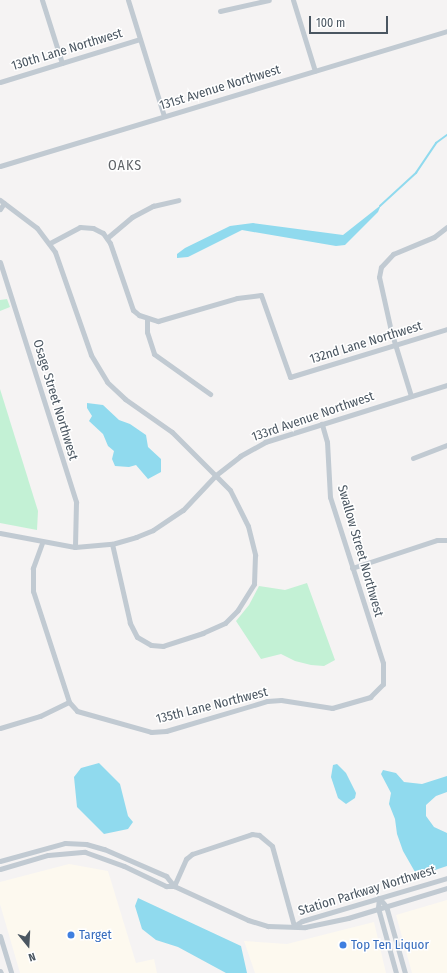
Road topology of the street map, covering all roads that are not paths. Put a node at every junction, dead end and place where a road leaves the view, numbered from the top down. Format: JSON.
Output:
{"nodes":[{"id":1,"x":42,"y":0,"type":"edge"},
{"id":2,"x":128,"y":0,"type":"edge"},
{"id":3,"x":269,"y":0,"type":"edge"},
{"id":4,"x":293,"y":0,"type":"edge"},
{"id":5,"x":220,"y":11,"type":"dead end"},
{"id":6,"x":447,"y":31,"type":"edge"},
{"id":7,"x":140,"y":39,"type":"junction"},
{"id":8,"x":62,"y":63,"type":"junction"},
{"id":9,"x":315,"y":71,"type":"junction"},
{"id":10,"x":0,"y":82,"type":"edge"},
{"id":11,"x":164,"y":116,"type":"junction"},
{"id":12,"x":0,"y":166,"type":"edge"},
{"id":13,"x":178,"y":200,"type":"dead end"},
{"id":14,"x":2,"y":202,"type":"edge"},
{"id":15,"x":0,"y":209,"type":"edge"},
{"id":16,"x":447,"y":227,"type":"edge"},
{"id":17,"x":107,"y":238,"type":"junction"},
{"id":18,"x":50,"y":243,"type":"junction"},
{"id":19,"x":0,"y":262,"type":"edge"},
{"id":20,"x":147,"y":318,"type":"junction"},
{"id":21,"x":447,"y":329,"type":"edge"},
{"id":22,"x":396,"y":346,"type":"junction"},
{"id":23,"x":447,"y":385,"type":"edge"},
{"id":24,"x":210,"y":394,"type":"dead end"},
{"id":25,"x":412,"y":396,"type":"junction"},
{"id":26,"x":322,"y":424,"type":"junction"},
{"id":27,"x":447,"y":445,"type":"edge"},
{"id":28,"x":413,"y":458,"type":"dead end"},
{"id":29,"x":216,"y":475,"type":"junction"},
{"id":30,"x":0,"y":533,"type":"edge"},
{"id":31,"x":447,"y":540,"type":"edge"},
{"id":32,"x":42,"y":542,"type":"junction"},
{"id":33,"x":112,"y":544,"type":"junction"},
{"id":34,"x":75,"y":547,"type":"junction"},
{"id":35,"x":352,"y":568,"type":"junction"},
{"id":36,"x":383,"y":684,"type":"joint"},
{"id":37,"x":69,"y":702,"type":"junction"},
{"id":38,"x":0,"y":728,"type":"edge"},
{"id":39,"x":32,"y":850,"type":"junction"},
{"id":40,"x":34,"y":859,"type":"junction"},
{"id":41,"x":0,"y":861,"type":"edge"},
{"id":42,"x":0,"y":869,"type":"edge"},
{"id":43,"x":447,"y":878,"type":"edge"},
{"id":44,"x":174,"y":886,"type":"junction"},
{"id":45,"x":447,"y":888,"type":"edge"},
{"id":46,"x":378,"y":898,"type":"junction"},
{"id":47,"x":386,"y":906,"type":"junction"},
{"id":48,"x":378,"y":908,"type":"junction"},
{"id":49,"x":294,"y":926,"type":"junction"},
{"id":50,"x":0,"y":936,"type":"edge"},
{"id":51,"x":11,"y":973,"type":"edge"},
{"id":52,"x":396,"y":973,"type":"edge"},
{"id":53,"x":405,"y":973,"type":"edge"}],
"edges":[{"from":1,"to":8,"type":"street"},
{"from":2,"to":7,"type":"street"},
{"from":3,"to":5,"type":"street"},
{"from":4,"to":9,"type":"street"},
{"from":6,"to":9,"type":"street","name":"131st Avenue Northwest"},
{"from":7,"to":8,"type":"street","name":"130th Lane Northwest"},
{"from":7,"to":11,"type":"street"},
{"from":8,"to":10,"type":"street","name":"130th Lane Northwest"},
{"from":9,"to":11,"type":"street","name":"131st Avenue Northwest"},
{"from":11,"to":12,"type":"street","name":"131st Avenue Northwest"},
{"from":13,"to":17,"type":"street"},
{"from":14,"to":15,"type":"street"},
{"from":14,"to":18,"type":"street"},
{"from":16,"to":22,"type":"street"},
{"from":17,"to":18,"type":"street"},
{"from":17,"to":20,"type":"street"},
{"from":18,"to":29,"type":"street"},
{"from":19,"to":34,"type":"street","name":"Osage Street Northwest"},
{"from":20,"to":22,"type":"street","name":"132nd Lane Northwest"},
{"from":20,"to":24,"type":"street"},
{"from":21,"to":22,"type":"street","name":"132nd Lane Northwest"},
{"from":22,"to":25,"type":"street"},
{"from":23,"to":25,"type":"street","name":"133rd Avenue Northwest"},
{"from":25,"to":26,"type":"street","name":"133rd Avenue Northwest"},
{"from":26,"to":29,"type":"street","name":"133rd Avenue Northwest"},
{"from":26,"to":35,"type":"street","name":"Swallow Street Northwest"},
{"from":27,"to":28,"type":"street"},
{"from":29,"to":33,"type":"street","name":"133rd Avenue Northwest"},
{"from":29,"to":33,"type":"street"},
{"from":30,"to":32,"type":"street","name":"133rd Avenue Northwest"},
{"from":31,"to":35,"type":"street"},
{"from":32,"to":34,"type":"street","name":"133rd Avenue Northwest"},
{"from":32,"to":37,"type":"street"},
{"from":33,"to":34,"type":"street","name":"133rd Avenue Northwest"},
{"from":35,"to":36,"type":"street","name":"Swallow Street Northwest"},
{"from":36,"to":37,"type":"street","name":"135th Lane Northwest"},
{"from":37,"to":38,"type":"street"},
{"from":39,"to":40,"type":"street"},
{"from":39,"to":41,"type":"street","name":"Station Parkway Northwest"},
{"from":39,"to":44,"type":"street","name":"Station Parkway Northwest"},
{"from":40,"to":42,"type":"street","name":"Station Parkway Northwest"},
{"from":40,"to":44,"type":"street","name":"Station Parkway Northwest"},
{"from":43,"to":46,"type":"street","name":"Station Parkway Northwest"},
{"from":44,"to":49,"type":"street","name":"Station Parkway Northwest"},
{"from":44,"to":49,"type":"street"},
{"from":45,"to":47,"type":"street","name":"Station Parkway Northwest"},
{"from":46,"to":47,"type":"street"},
{"from":46,"to":48,"type":"street"},
{"from":46,"to":49,"type":"street","name":"Station Parkway Northwest"},
{"from":47,"to":48,"type":"street","name":"Station Parkway Northwest"},
{"from":47,"to":53,"type":"street"},
{"from":48,"to":49,"type":"street","name":"Station Parkway Northwest"},
{"from":48,"to":52,"type":"street"},
{"from":50,"to":51,"type":"street"}]}
